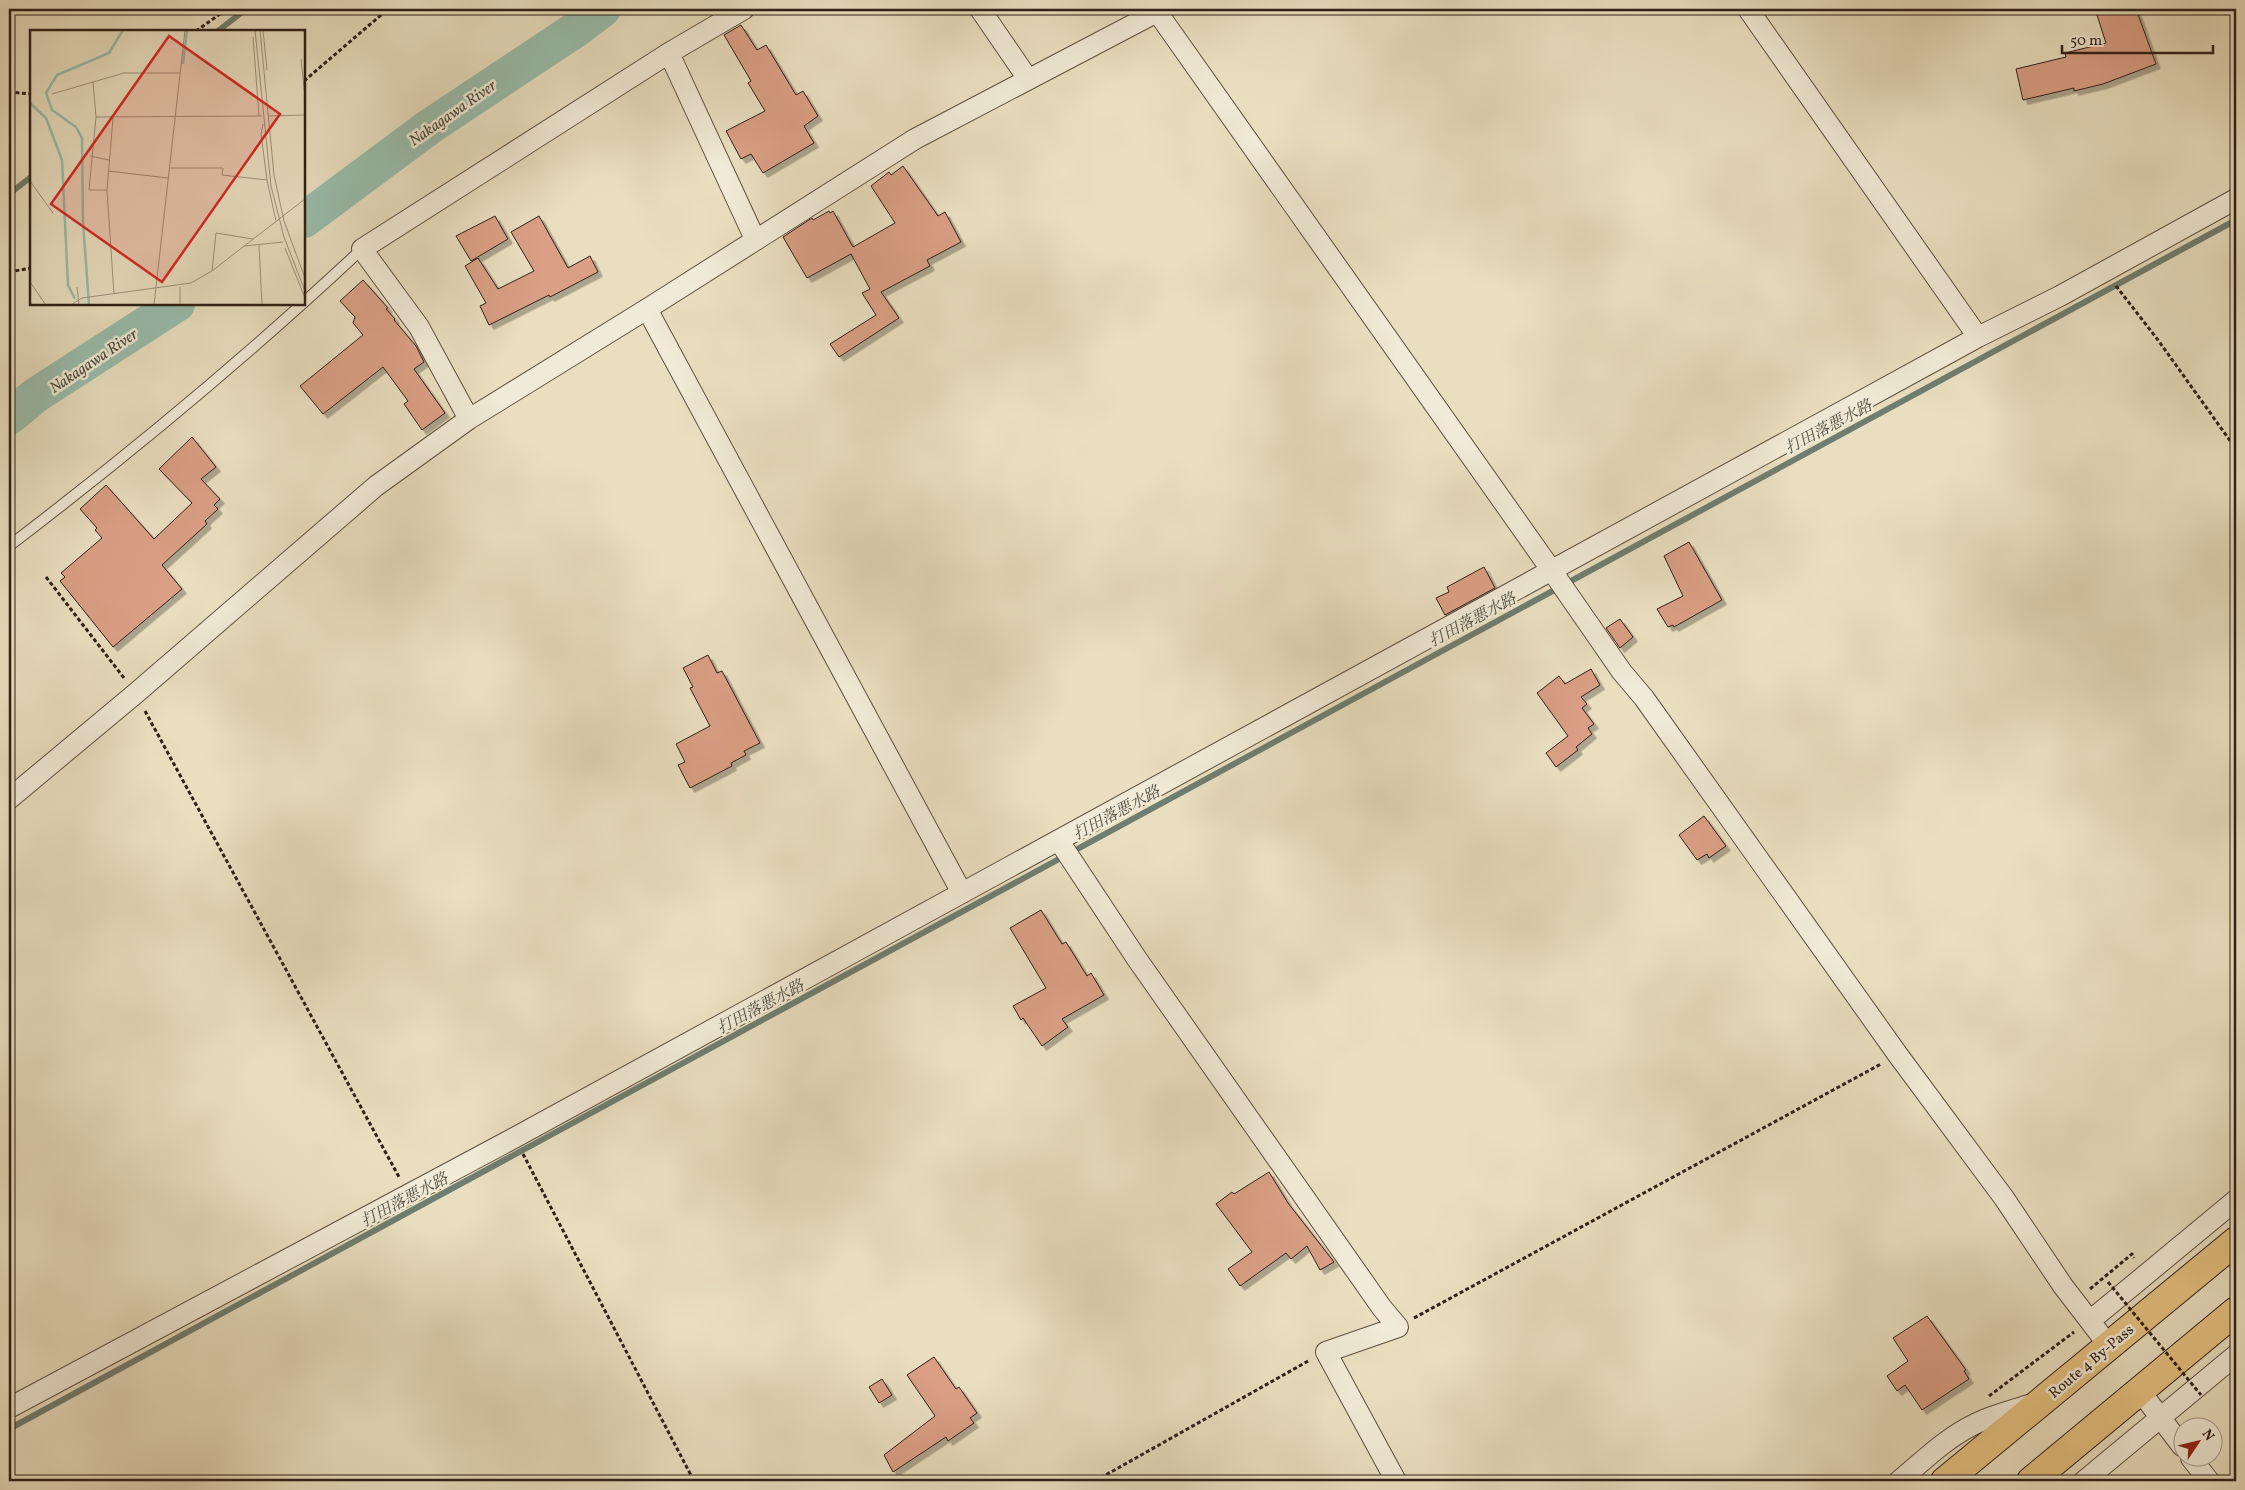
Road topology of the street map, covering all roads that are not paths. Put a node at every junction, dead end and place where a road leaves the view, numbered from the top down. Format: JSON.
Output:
{"nodes":[{"id":1,"x":744,"y":9,"type":"edge"},
{"id":2,"x":980,"y":9,"type":"edge"},
{"id":3,"x":1748,"y":9,"type":"edge"},
{"id":4,"x":1156,"y":10,"type":"edge"},
{"id":5,"x":668,"y":53,"type":"junction"},
{"id":6,"x":1028,"y":79,"type":"junction"},
{"id":7,"x":2236,"y":199,"type":"edge"},
{"id":8,"x":755,"y":239,"type":"junction"},
{"id":9,"x":362,"y":249,"type":"junction"},
{"id":10,"x":305,"y":303,"type":"edge"},
{"id":11,"x":303,"y":305,"type":"edge"},
{"id":12,"x":648,"y":309,"type":"junction"},
{"id":13,"x":1978,"y":337,"type":"junction"},
{"id":14,"x":469,"y":419,"type":"junction"},
{"id":15,"x":9,"y":546,"type":"edge"},
{"id":16,"x":1552,"y":571,"type":"junction"},
{"id":17,"x":9,"y":799,"type":"edge"},
{"id":18,"x":1058,"y":841,"type":"junction"},
{"id":19,"x":962,"y":894,"type":"junction"},
{"id":20,"x":2236,"y":1200,"type":"edge"},
{"id":21,"x":2236,"y":1241,"type":"edge"},
{"id":22,"x":2236,"y":1311,"type":"edge"},
{"id":23,"x":2090,"y":1320,"type":"junction"},
{"id":24,"x":2109,"y":1346,"type":"junction"},
{"id":25,"x":2236,"y":1356,"type":"edge"},
{"id":26,"x":2140,"y":1390,"type":"junction"},
{"id":27,"x":2046,"y":1399,"type":"junction"},
{"id":28,"x":9,"y":1408,"type":"edge"},
{"id":29,"x":2160,"y":1418,"type":"junction"},
{"id":30,"x":2172,"y":1433,"type":"edge"},
{"id":31,"x":2199,"y":1468,"type":"edge"},
{"id":32,"x":1396,"y":1481,"type":"edge"},
{"id":33,"x":1899,"y":1481,"type":"edge"},
{"id":34,"x":1945,"y":1481,"type":"edge"},
{"id":35,"x":2031,"y":1481,"type":"edge"},
{"id":36,"x":2084,"y":1481,"type":"edge"},
{"id":37,"x":2209,"y":1481,"type":"edge"}],
"edges":[{"from":1,"to":5,"type":"street"},
{"from":2,"to":6,"type":"street"},
{"from":3,"to":13,"type":"street"},
{"from":4,"to":6,"type":"street"},
{"from":4,"to":16,"type":"street"},
{"from":5,"to":8,"type":"street"},
{"from":5,"to":9,"type":"street"},
{"from":6,"to":8,"type":"street"},
{"from":7,"to":13,"type":"street"},
{"from":8,"to":12,"type":"street"},
{"from":9,"to":10,"type":"lane"},
{"from":9,"to":14,"type":"street"},
{"from":11,"to":15,"type":"lane"},
{"from":12,"to":14,"type":"street"},
{"from":12,"to":19,"type":"street"},
{"from":13,"to":16,"type":"street"},
{"from":14,"to":17,"type":"street"},
{"from":16,"to":18,"type":"street"},
{"from":16,"to":23,"type":"street"},
{"from":18,"to":19,"type":"street"},
{"from":18,"to":32,"type":"street"},
{"from":19,"to":28,"type":"street"},
{"from":20,"to":23,"type":"street"},
{"from":21,"to":24,"type":"highway","name":"Route 4 By-Pass"},
{"from":22,"to":26,"type":"highway"},
{"from":23,"to":24,"type":"street"},
{"from":24,"to":27,"type":"highway","name":"Route 4 By-Pass"},
{"from":25,"to":29,"type":"street"},
{"from":26,"to":29,"type":"street"},
{"from":26,"to":35,"type":"highway"},
{"from":27,"to":33,"type":"street"},
{"from":27,"to":34,"type":"highway","name":"Route 4 By-Pass"},
{"from":29,"to":30,"type":"street"},
{"from":29,"to":36,"type":"street"},
{"from":31,"to":37,"type":"street"}]}
